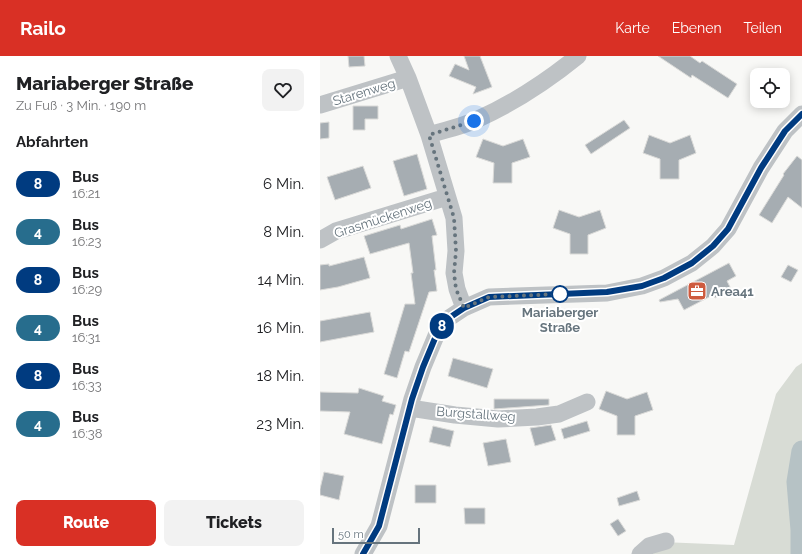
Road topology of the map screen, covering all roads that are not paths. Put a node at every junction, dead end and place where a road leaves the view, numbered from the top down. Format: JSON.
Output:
{"nodes":[{"id":1,"x":398,"y":56,"type":"edge"},
{"id":2,"x":578,"y":56,"type":"edge"},
{"id":3,"x":408,"y":78,"type":"junction"},
{"id":4,"x":320,"y":105,"type":"edge"},
{"id":5,"x":802,"y":114,"type":"edge"},
{"id":6,"x":429,"y":135,"type":"junction"},
{"id":7,"x":447,"y":197,"type":"junction"},
{"id":8,"x":320,"y":240,"type":"edge"},
{"id":9,"x":464,"y":308,"type":"junction"},
{"id":10,"x":587,"y":402,"type":"dead end"},
{"id":11,"x":410,"y":408,"type":"junction"},
{"id":12,"x":666,"y":541,"type":"dead end"},
{"id":13,"x":363,"y":554,"type":"edge"},
{"id":14,"x":640,"y":554,"type":"edge"}],
"edges":[{"from":1,"to":3,"type":"street"},
{"from":2,"to":6,"type":"street"},
{"from":3,"to":4,"type":"street","name":"Starenweg"},
{"from":3,"to":6,"type":"street"},
{"from":5,"to":9,"type":"street"},
{"from":6,"to":7,"type":"street"},
{"from":7,"to":8,"type":"street","name":"Grasmückenweg"},
{"from":7,"to":9,"type":"street"},
{"from":9,"to":11,"type":"street"},
{"from":10,"to":11,"type":"street","name":"Burgstallweg"},
{"from":11,"to":13,"type":"street"},
{"from":12,"to":14,"type":"street"}]}
